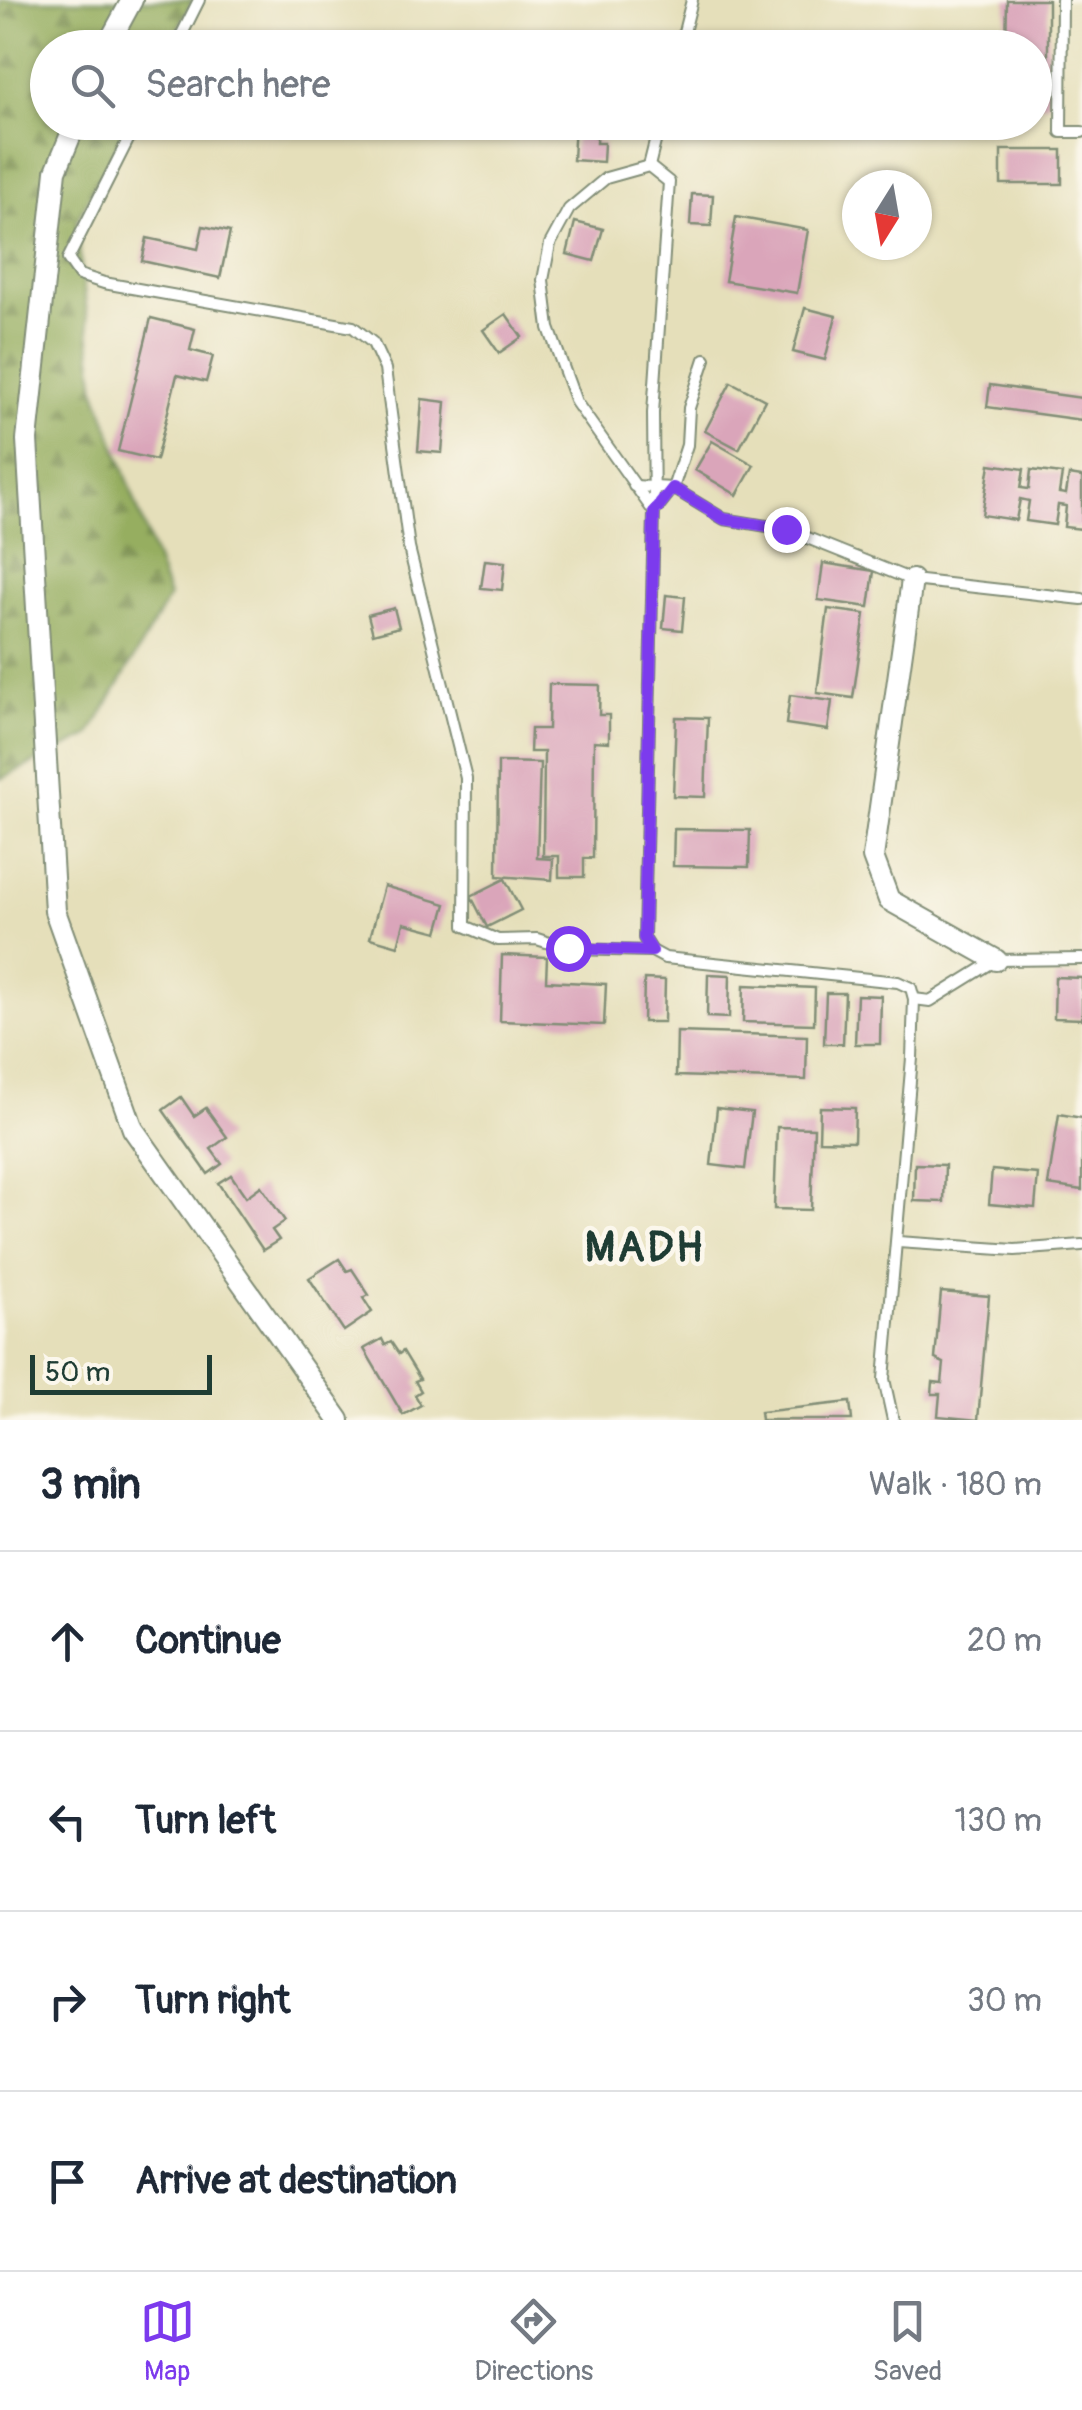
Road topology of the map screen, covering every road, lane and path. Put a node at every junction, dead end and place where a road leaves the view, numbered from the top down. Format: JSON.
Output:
{"nodes":[{"id":1,"x":132,"y":0,"type":"edge"},
{"id":2,"x":199,"y":0,"type":"edge"},
{"id":3,"x":692,"y":0,"type":"edge"},
{"id":4,"x":1062,"y":0,"type":"edge"},
{"id":5,"x":116,"y":30,"type":"edge"},
{"id":6,"x":184,"y":30,"type":"edge"},
{"id":7,"x":684,"y":30,"type":"edge"},
{"id":8,"x":1082,"y":132,"type":"edge"},
{"id":9,"x":69,"y":140,"type":"edge"},
{"id":10,"x":128,"y":140,"type":"edge"},
{"id":11,"x":656,"y":140,"type":"edge"},
{"id":12,"x":649,"y":166,"type":"junction"},
{"id":13,"x":704,"y":358,"type":"dead end"},
{"id":14,"x":634,"y":486,"type":"junction"},
{"id":15,"x":654,"y":488,"type":"junction"},
{"id":16,"x":673,"y":488,"type":"junction"},
{"id":17,"x":654,"y":512,"type":"junction"},
{"id":18,"x":912,"y":580,"type":"junction"},
{"id":19,"x":1082,"y":599,"type":"edge"},
{"id":20,"x":652,"y":951,"type":"junction"},
{"id":21,"x":1082,"y":959,"type":"edge"},
{"id":22,"x":996,"y":960,"type":"junction"},
{"id":23,"x":914,"y":999,"type":"junction"},
{"id":24,"x":898,"y":1242,"type":"junction"},
{"id":25,"x":1082,"y":1245,"type":"edge"},
{"id":26,"x":340,"y":1420,"type":"edge"},
{"id":27,"x":894,"y":1420,"type":"edge"}],
"edges":[{"from":1,"to":5,"type":"street"},
{"from":2,"to":6,"type":"lane"},
{"from":3,"to":7,"type":"lane"},
{"from":4,"to":8,"type":"lane"},
{"from":9,"to":26,"type":"street"},
{"from":10,"to":20,"type":"lane"},
{"from":11,"to":12,"type":"lane"},
{"from":12,"to":14,"type":"lane"},
{"from":12,"to":15,"type":"lane"},
{"from":13,"to":16,"type":"lane"},
{"from":14,"to":15,"type":"lane"},
{"from":14,"to":17,"type":"lane"},
{"from":15,"to":16,"type":"lane"},
{"from":15,"to":17,"type":"lane"},
{"from":16,"to":17,"type":"lane"},
{"from":16,"to":18,"type":"lane"},
{"from":17,"to":20,"type":"lane"},
{"from":18,"to":19,"type":"lane"},
{"from":18,"to":22,"type":"street"},
{"from":20,"to":23,"type":"lane"},
{"from":21,"to":22,"type":"lane"},
{"from":22,"to":23,"type":"lane"},
{"from":23,"to":24,"type":"lane"},
{"from":24,"to":25,"type":"lane"},
{"from":24,"to":27,"type":"lane"}]}
